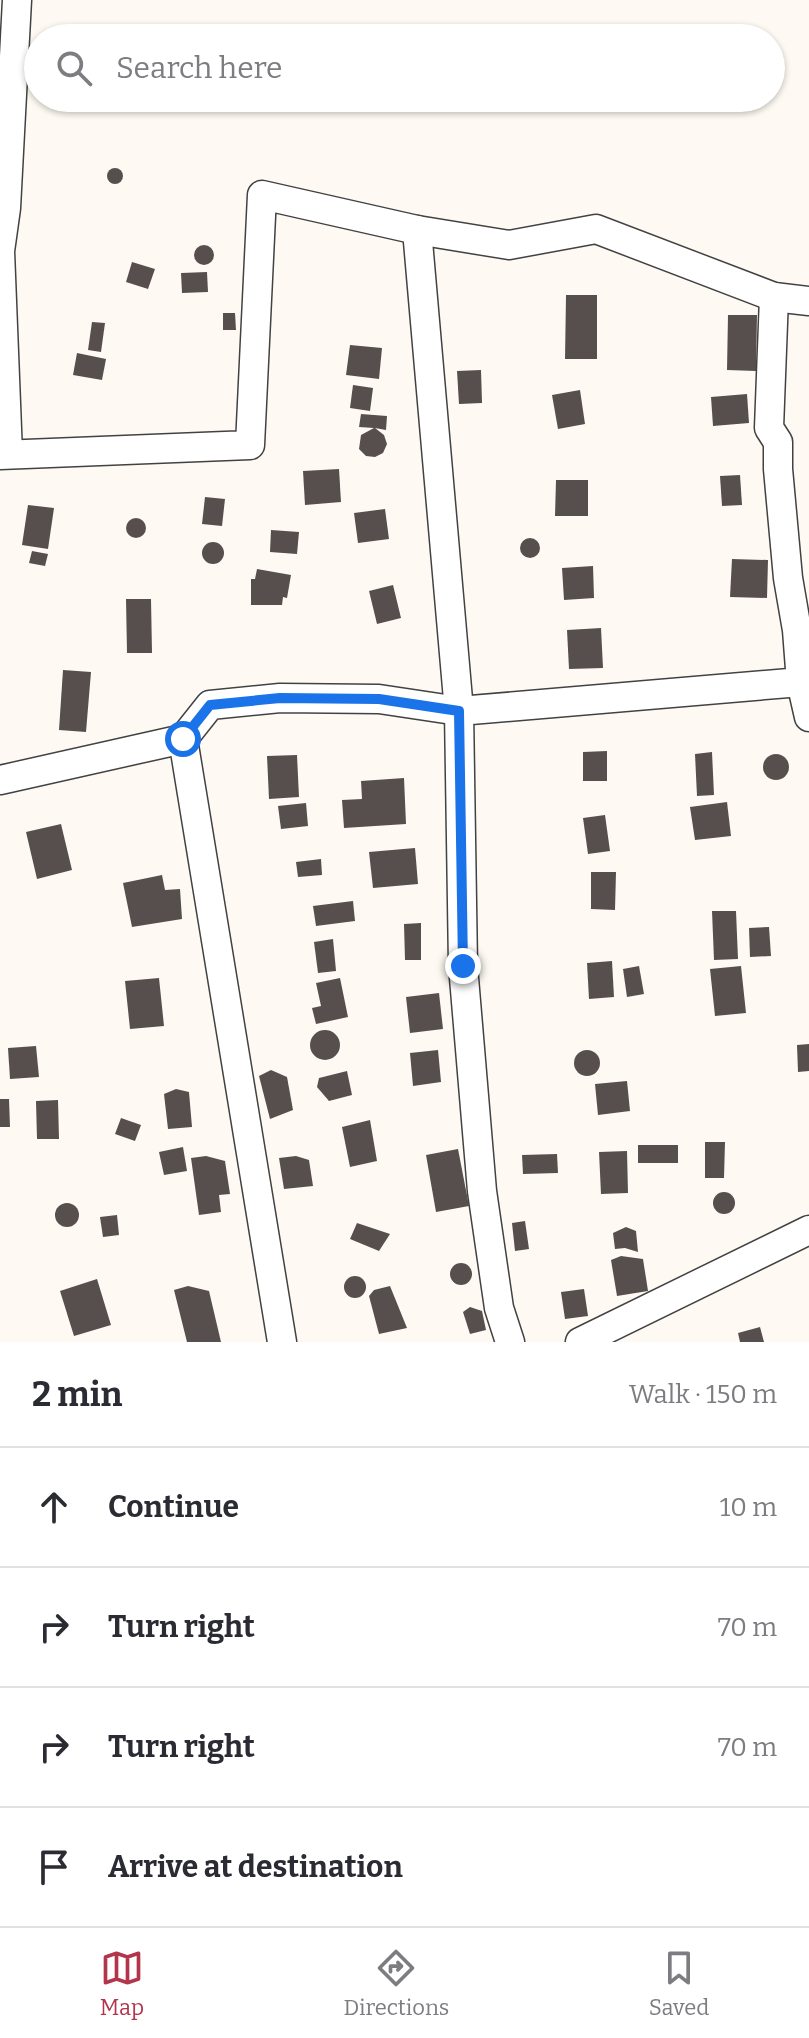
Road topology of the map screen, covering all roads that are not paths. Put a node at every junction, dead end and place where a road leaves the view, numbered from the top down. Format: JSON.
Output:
{"nodes":[{"id":1,"x":17,"y":0,"type":"edge"},
{"id":2,"x":417,"y":230,"type":"junction"},
{"id":3,"x":774,"y":297,"type":"junction"},
{"id":4,"x":809,"y":301,"type":"edge"},
{"id":5,"x":4,"y":454,"type":"edge"},
{"id":6,"x":801,"y":682,"type":"junction"},
{"id":7,"x":459,"y":711,"type":"junction"},
{"id":8,"x":809,"y":717,"type":"edge"},
{"id":9,"x":183,"y":739,"type":"junction"},
{"id":10,"x":0,"y":780,"type":"edge"},
{"id":11,"x":809,"y":1230,"type":"edge"},
{"id":12,"x":282,"y":1342,"type":"edge"},
{"id":13,"x":510,"y":1342,"type":"edge"},
{"id":14,"x":580,"y":1342,"type":"edge"}],
"edges":[{"from":1,"to":5,"type":"street"},
{"from":2,"to":3,"type":"street"},
{"from":2,"to":5,"type":"street"},
{"from":2,"to":7,"type":"street"},
{"from":3,"to":4,"type":"street"},
{"from":3,"to":6,"type":"street"},
{"from":6,"to":7,"type":"street"},
{"from":6,"to":8,"type":"street"},
{"from":7,"to":9,"type":"street"},
{"from":7,"to":13,"type":"street"},
{"from":9,"to":10,"type":"street"},
{"from":9,"to":12,"type":"street"},
{"from":11,"to":14,"type":"street"}]}
